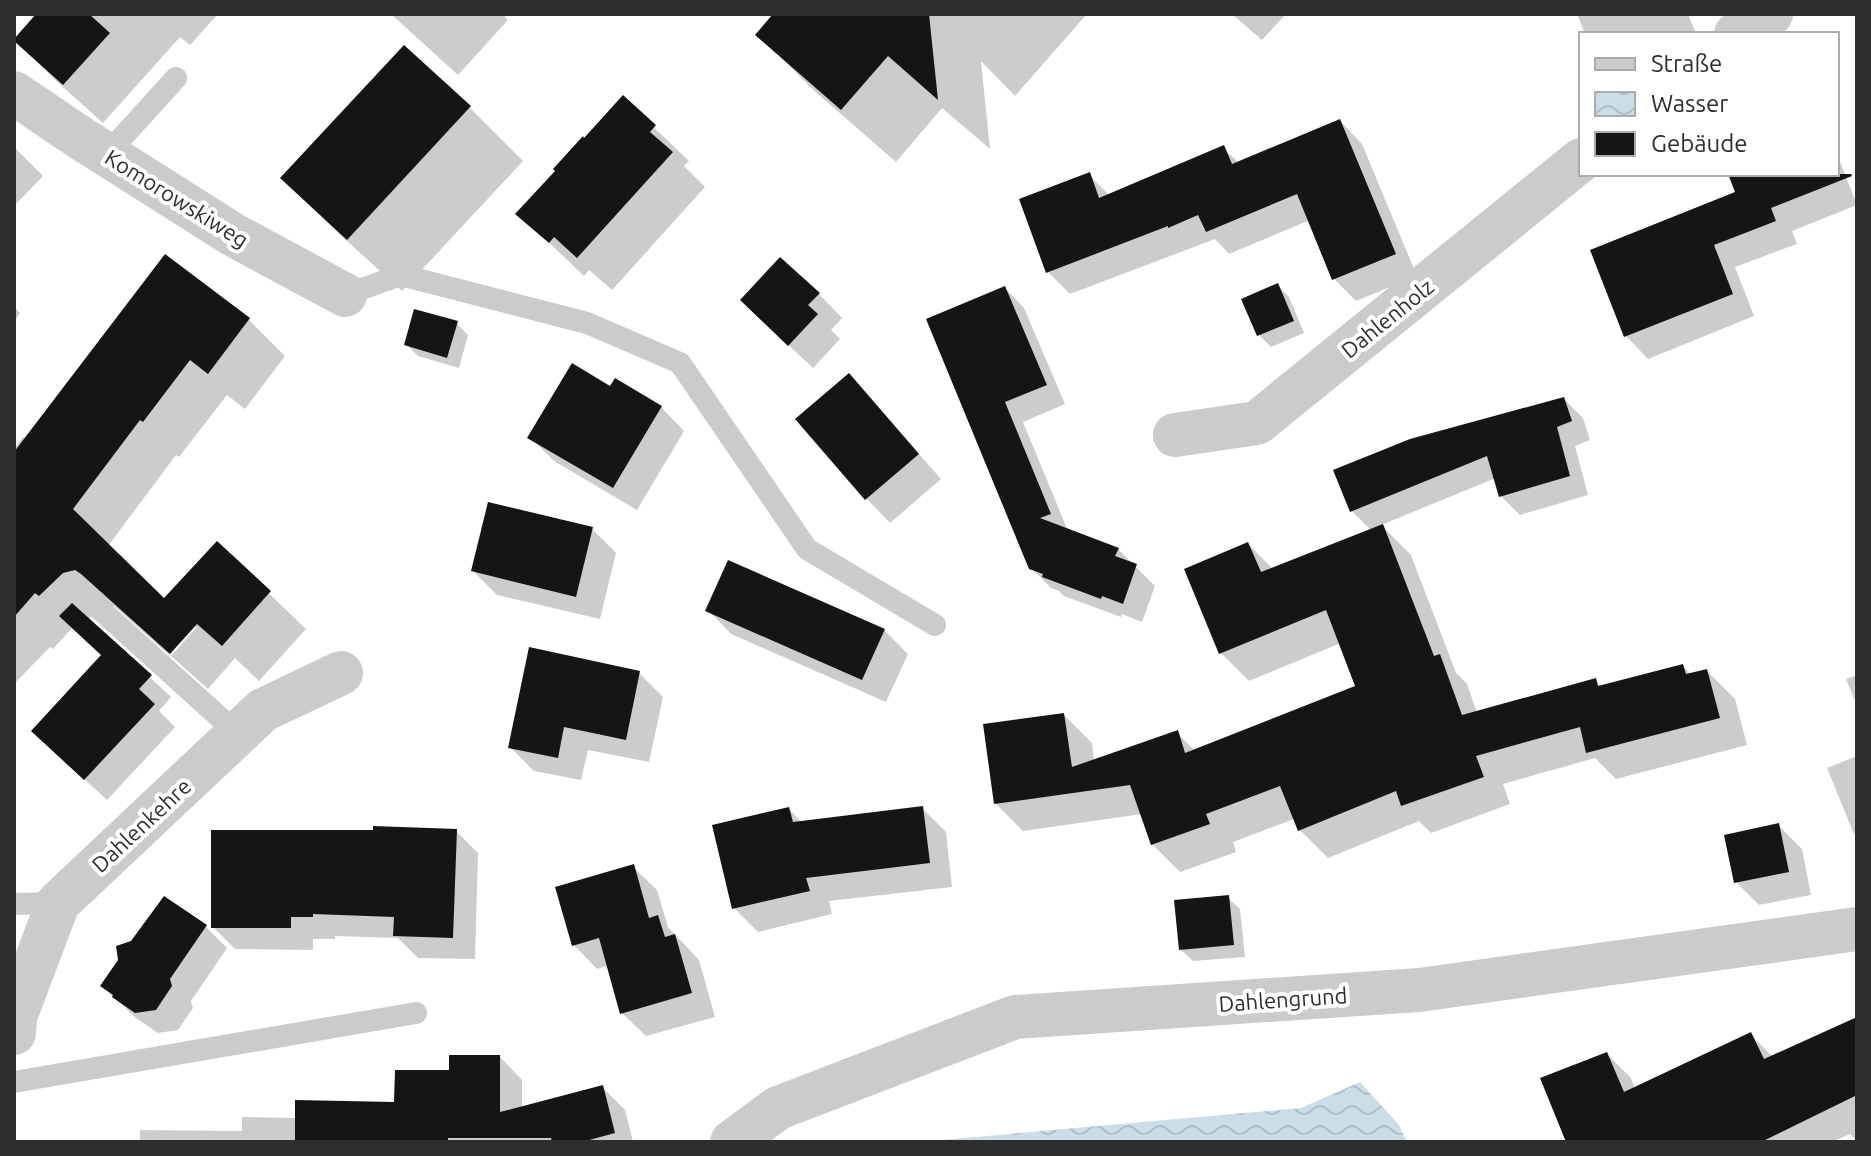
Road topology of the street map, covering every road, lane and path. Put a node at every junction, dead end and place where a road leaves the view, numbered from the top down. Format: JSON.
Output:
{"nodes":[{"id":1,"x":1771,"y":14,"type":"edge"},
{"id":2,"x":1740,"y":32,"type":"edge"},
{"id":3,"x":176,"y":78,"type":"dead end"},
{"id":4,"x":14,"y":93,"type":"edge"},
{"id":5,"x":107,"y":154,"type":"junction"},
{"id":6,"x":1579,"y":162,"type":"edge"},
{"id":7,"x":345,"y":295,"type":"joint"},
{"id":8,"x":1175,"y":435,"type":"dead end"},
{"id":9,"x":935,"y":625,"type":"dead end"},
{"id":10,"x":14,"y":639,"type":"edge"},
{"id":11,"x":341,"y":673,"type":"dead end"},
{"id":12,"x":238,"y":734,"type":"junction"},
{"id":13,"x":58,"y":903,"type":"junction"},
{"id":14,"x":14,"y":904,"type":"edge"},
{"id":15,"x":1857,"y":929,"type":"edge"},
{"id":16,"x":416,"y":1013,"type":"dead end"},
{"id":17,"x":14,"y":1033,"type":"edge"},
{"id":18,"x":14,"y":1082,"type":"edge"},
{"id":19,"x":732,"y":1142,"type":"edge"}],
"edges":[{"from":1,"to":2,"type":"street"},
{"from":3,"to":5,"type":"lane"},
{"from":4,"to":5,"type":"street","name":"Komorowskiweg"},
{"from":5,"to":7,"type":"street","name":"Komorowskiweg"},
{"from":6,"to":8,"type":"street","name":"Dahlenholz"},
{"from":7,"to":9,"type":"lane"},
{"from":10,"to":12,"type":"lane"},
{"from":11,"to":12,"type":"street","name":"Dahlenkehre"},
{"from":12,"to":13,"type":"street","name":"Dahlenkehre"},
{"from":13,"to":14,"type":"lane"},
{"from":13,"to":17,"type":"street","name":"Dahlenkehre"},
{"from":15,"to":19,"type":"street","name":"Dahlengrund"},
{"from":16,"to":18,"type":"lane"}]}
